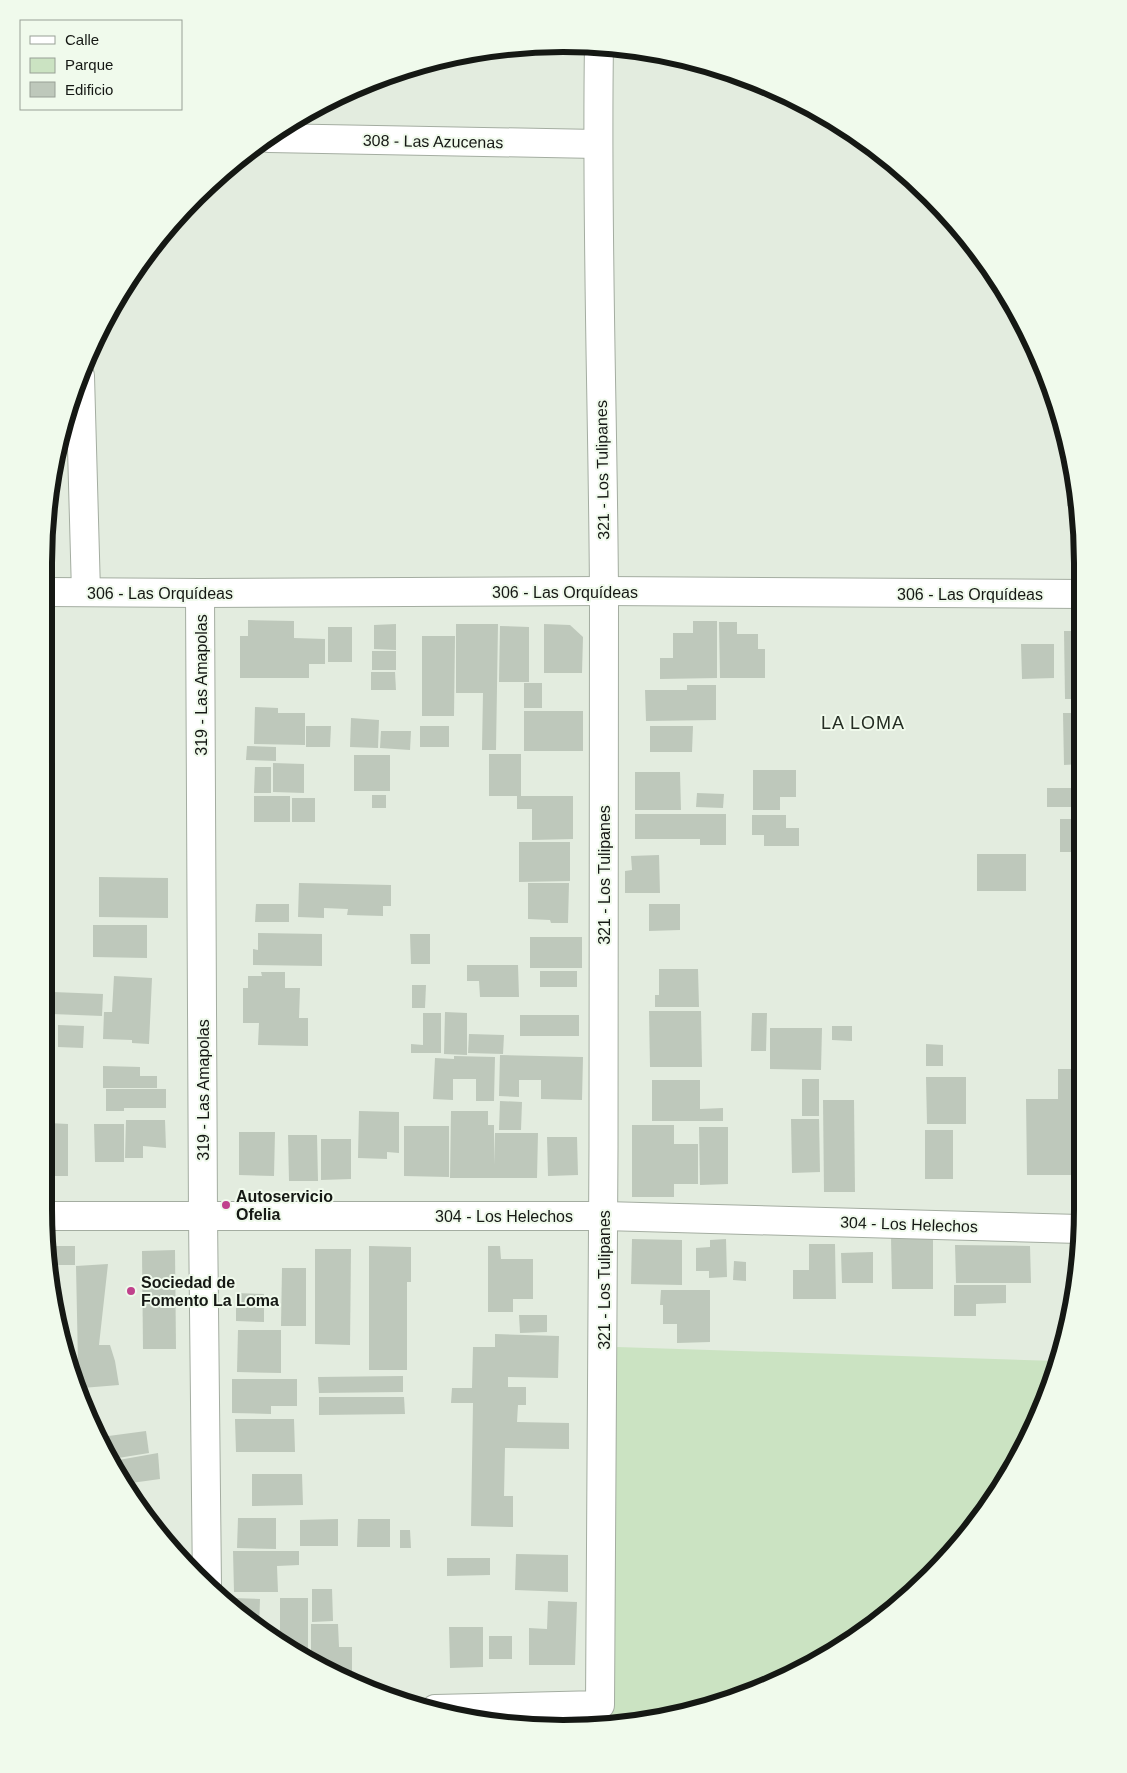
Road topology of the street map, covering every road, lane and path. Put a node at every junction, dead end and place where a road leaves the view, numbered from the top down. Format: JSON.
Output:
{"nodes":[{"id":1,"x":599,"y":54,"type":"edge"},
{"id":2,"x":281,"y":138,"type":"edge"},
{"id":3,"x":597,"y":144,"type":"junction"},
{"id":4,"x":81,"y":397,"type":"edge"},
{"id":5,"x":604,"y":591,"type":"junction"},
{"id":6,"x":52,"y":592,"type":"edge"},
{"id":7,"x":86,"y":592,"type":"junction"},
{"id":8,"x":200,"y":593,"type":"junction"},
{"id":9,"x":1074,"y":594,"type":"edge"},
{"id":10,"x":52,"y":1216,"type":"edge"},
{"id":11,"x":203,"y":1216,"type":"junction"},
{"id":12,"x":604,"y":1216,"type":"junction"},
{"id":13,"x":1073,"y":1229,"type":"edge"},
{"id":14,"x":207,"y":1575,"type":"edge"},
{"id":15,"x":454,"y":1709,"type":"edge"}],
"edges":[{"from":1,"to":3,"type":"street","name":"321 - Los Tulipanes"},
{"from":2,"to":3,"type":"street","name":"308 - Las Azucenas"},
{"from":3,"to":5,"type":"street","name":"321 - Los Tulipanes"},
{"from":4,"to":7,"type":"street"},
{"from":5,"to":8,"type":"street","name":"306 - Las Orquídeas"},
{"from":5,"to":9,"type":"street","name":"306 - Las Orquídeas"},
{"from":5,"to":12,"type":"street","name":"321 - Los Tulipanes"},
{"from":6,"to":7,"type":"street","name":"306 - Las Orquídeas"},
{"from":7,"to":8,"type":"street","name":"306 - Las Orquídeas"},
{"from":8,"to":11,"type":"street","name":"319 - Las Amapolas"},
{"from":10,"to":11,"type":"street","name":"304 - Los Helechos"},
{"from":11,"to":12,"type":"street","name":"304 - Los Helechos"},
{"from":11,"to":14,"type":"street","name":"319 - Las Amapolas"},
{"from":12,"to":13,"type":"street","name":"304 - Los Helechos"},
{"from":12,"to":15,"type":"street","name":"321 - Los Tulipanes"}]}
